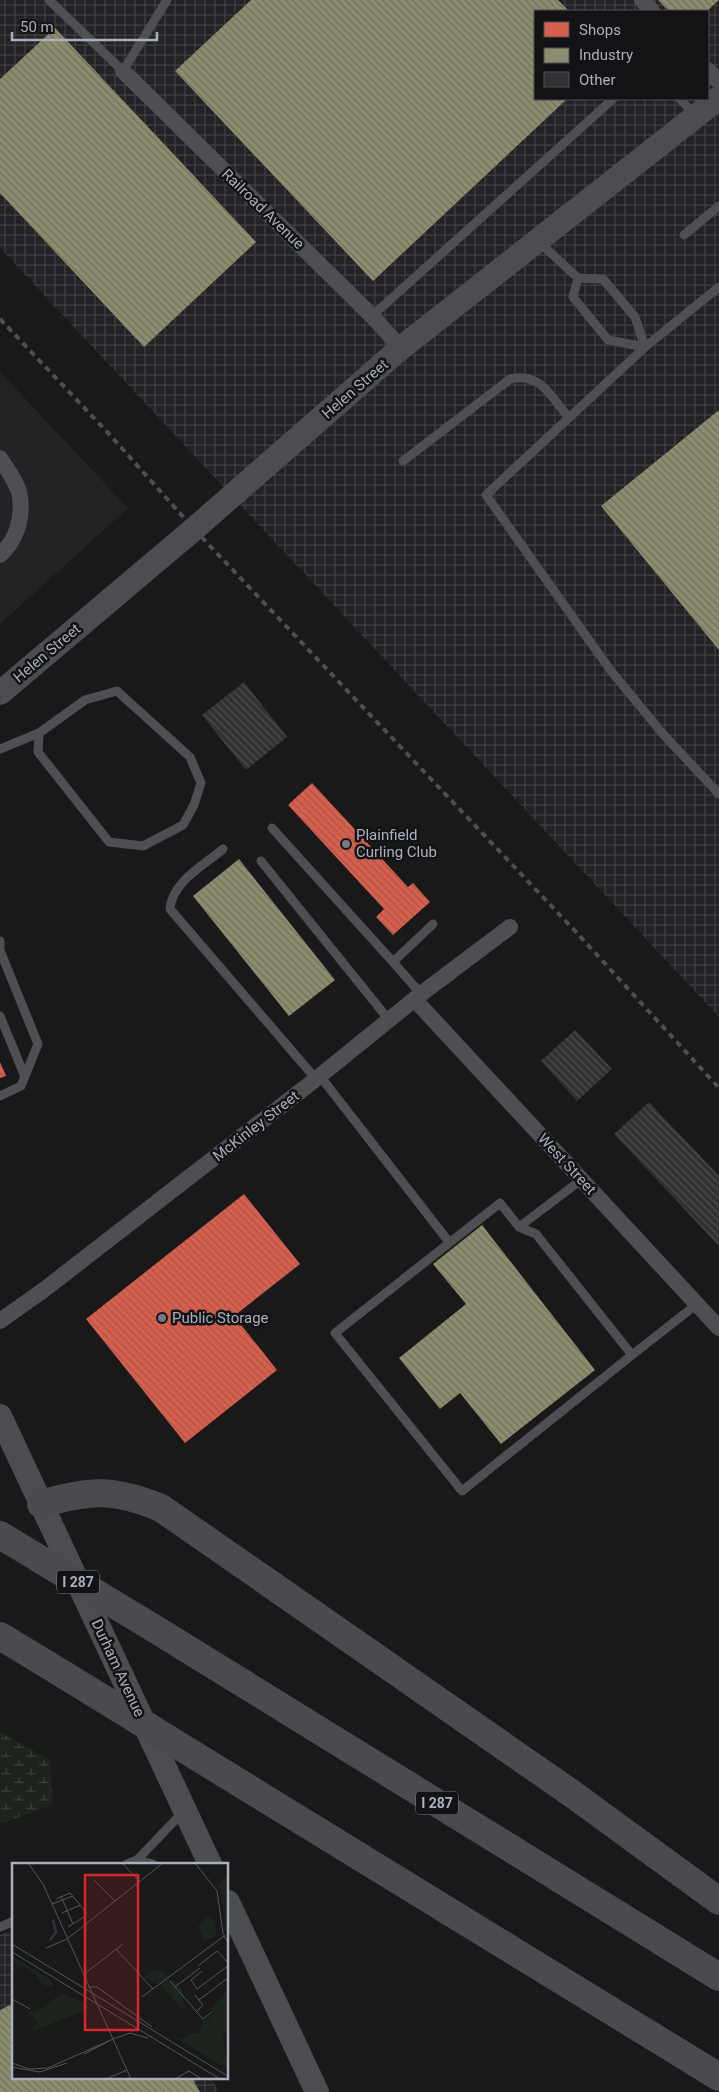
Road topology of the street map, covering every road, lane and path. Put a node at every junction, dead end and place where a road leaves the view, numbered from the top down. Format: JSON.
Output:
{"nodes":[{"id":1,"x":49,"y":0,"type":"edge"},
{"id":2,"x":167,"y":0,"type":"edge"},
{"id":3,"x":642,"y":0,"type":"edge"},
{"id":4,"x":651,"y":10,"type":"edge"},
{"id":5,"x":123,"y":71,"type":"junction"},
{"id":6,"x":709,"y":71,"type":"edge"},
{"id":7,"x":719,"y":82,"type":"edge"},
{"id":8,"x":719,"y":98,"type":"edge"},
{"id":9,"x":612,"y":100,"type":"edge"},
{"id":10,"x":681,"y":100,"type":"edge"},
{"id":11,"x":696,"y":116,"type":"junction"},
{"id":12,"x":719,"y":206,"type":"edge"},
{"id":13,"x":684,"y":235,"type":"dead end"},
{"id":14,"x":537,"y":241,"type":"junction"},
{"id":15,"x":578,"y":278,"type":"junction"},
{"id":16,"x":719,"y":287,"type":"edge"},
{"id":17,"x":372,"y":316,"type":"junction"},
{"id":18,"x":645,"y":347,"type":"junction"},
{"id":19,"x":402,"y":348,"type":"junction"},
{"id":20,"x":569,"y":418,"type":"junction"},
{"id":21,"x":0,"y":458,"type":"edge"},
{"id":22,"x":403,"y":461,"type":"dead end"},
{"id":23,"x":0,"y":555,"type":"edge"},
{"id":24,"x":0,"y":693,"type":"edge"},
{"id":25,"x":39,"y":734,"type":"junction"},
{"id":26,"x":0,"y":749,"type":"edge"},
{"id":27,"x":719,"y":794,"type":"edge"},
{"id":28,"x":272,"y":828,"type":"dead end"},
{"id":29,"x":223,"y":849,"type":"dead end"},
{"id":30,"x":261,"y":861,"type":"dead end"},
{"id":31,"x":433,"y":924,"type":"dead end"},
{"id":32,"x":510,"y":927,"type":"dead end"},
{"id":33,"x":0,"y":941,"type":"edge"},
{"id":34,"x":1,"y":956,"type":"edge"},
{"id":35,"x":393,"y":962,"type":"junction"},
{"id":36,"x":418,"y":997,"type":"junction"},
{"id":37,"x":0,"y":1016,"type":"edge"},
{"id":38,"x":389,"y":1020,"type":"junction"},
{"id":39,"x":25,"y":1077,"type":"junction"},
{"id":40,"x":318,"y":1078,"type":"junction"},
{"id":41,"x":0,"y":1096,"type":"edge"},
{"id":42,"x":581,"y":1180,"type":"junction"},
{"id":43,"x":519,"y":1228,"type":"junction"},
{"id":44,"x":449,"y":1242,"type":"junction"},
{"id":45,"x":697,"y":1304,"type":"junction"},
{"id":46,"x":0,"y":1321,"type":"edge"},
{"id":47,"x":719,"y":1328,"type":"edge"},
{"id":48,"x":632,"y":1355,"type":"junction"},
{"id":49,"x":0,"y":1416,"type":"edge"},
{"id":50,"x":41,"y":1504,"type":"junction"},
{"id":51,"x":0,"y":1535,"type":"edge"},
{"id":52,"x":0,"y":1636,"type":"edge"},
{"id":53,"x":185,"y":1810,"type":"junction"},
{"id":54,"x":137,"y":1860,"type":"junction"},
{"id":55,"x":130,"y":1863,"type":"edge"},
{"id":56,"x":150,"y":1863,"type":"edge"},
{"id":57,"x":210,"y":1863,"type":"edge"},
{"id":58,"x":719,"y":1901,"type":"edge"},
{"id":59,"x":229,"y":1904,"type":"edge"},
{"id":60,"x":12,"y":1922,"type":"edge"},
{"id":61,"x":0,"y":1928,"type":"edge"},
{"id":62,"x":719,"y":1978,"type":"edge"},
{"id":63,"x":719,"y":2077,"type":"edge"},
{"id":64,"x":317,"y":2092,"type":"edge"}],
"edges":[{"from":1,"to":5,"type":"lane"},
{"from":2,"to":5,"type":"lane"},
{"from":3,"to":4,"type":"street"},
{"from":5,"to":17,"type":"street","name":"Railroad Avenue"},
{"from":6,"to":7,"type":"street"},
{"from":8,"to":11,"type":"street","name":"Helen Street"},
{"from":9,"to":17,"type":"lane"},
{"from":10,"to":11,"type":"lane"},
{"from":11,"to":14,"type":"street","name":"Helen Street"},
{"from":12,"to":13,"type":"lane"},
{"from":14,"to":15,"type":"lane"},
{"from":14,"to":19,"type":"street","name":"Helen Street"},
{"from":15,"to":18,"type":"lane"},
{"from":15,"to":18,"type":"lane"},
{"from":16,"to":18,"type":"lane"},
{"from":17,"to":19,"type":"street","name":"Railroad Avenue"},
{"from":18,"to":20,"type":"lane"},
{"from":19,"to":24,"type":"street","name":"Helen Street"},
{"from":20,"to":22,"type":"lane"},
{"from":20,"to":27,"type":"lane"},
{"from":21,"to":23,"type":"street"},
{"from":25,"to":25,"type":"lane"},
{"from":25,"to":26,"type":"lane"},
{"from":28,"to":35,"type":"lane"},
{"from":29,"to":40,"type":"lane"},
{"from":30,"to":38,"type":"lane"},
{"from":31,"to":35,"type":"lane"},
{"from":32,"to":36,"type":"street","name":"McKinley Street"},
{"from":33,"to":34,"type":"lane"},
{"from":34,"to":39,"type":"lane"},
{"from":35,"to":36,"type":"lane"},
{"from":36,"to":38,"type":"street","name":"McKinley Street"},
{"from":36,"to":42,"type":"street","name":"West Street"},
{"from":37,"to":39,"type":"lane"},
{"from":38,"to":40,"type":"street","name":"McKinley Street"},
{"from":39,"to":41,"type":"lane"},
{"from":40,"to":44,"type":"lane"},
{"from":40,"to":46,"type":"street","name":"McKinley Street"},
{"from":42,"to":43,"type":"lane"},
{"from":42,"to":45,"type":"street","name":"West Street"},
{"from":43,"to":44,"type":"lane"},
{"from":43,"to":48,"type":"lane"},
{"from":44,"to":48,"type":"lane"},
{"from":45,"to":47,"type":"street","name":"West Street"},
{"from":45,"to":48,"type":"lane"},
{"from":49,"to":50,"type":"street","name":"Durham Avenue"},
{"from":50,"to":53,"type":"street","name":"Durham Avenue"},
{"from":50,"to":58,"type":"highway"},
{"from":51,"to":62,"type":"highway","number":"I 287","bridge":true},
{"from":52,"to":63,"type":"highway","bridge":true},
{"from":53,"to":54,"type":"lane"},
{"from":53,"to":57,"type":"street","name":"Durham Avenue"},
{"from":54,"to":55,"type":"lane"},
{"from":54,"to":56,"type":"lane"},
{"from":59,"to":64,"type":"street"},
{"from":60,"to":61,"type":"lane"}]}
